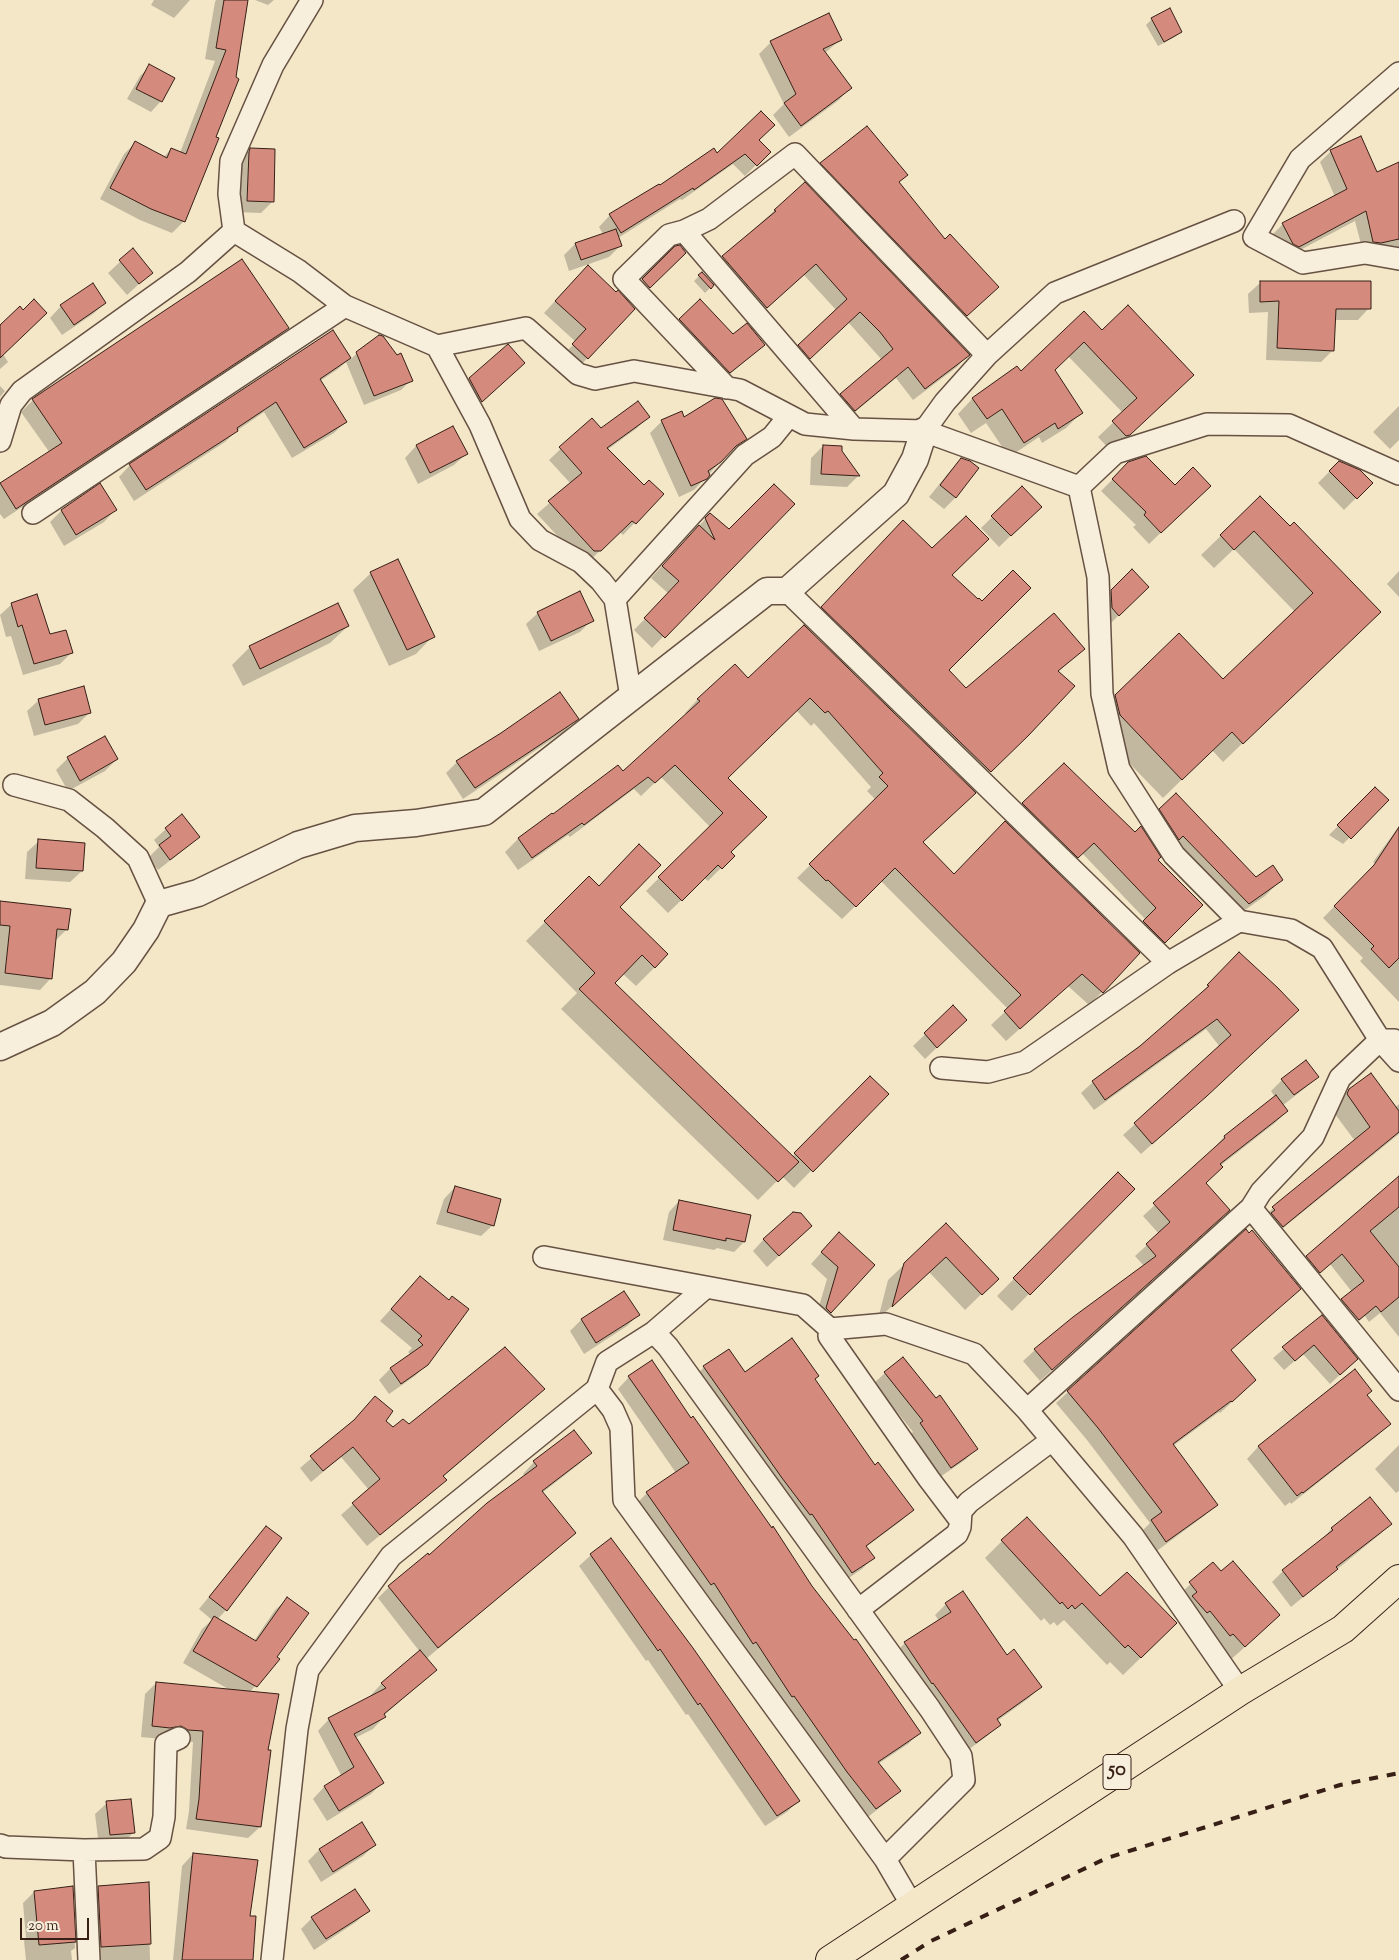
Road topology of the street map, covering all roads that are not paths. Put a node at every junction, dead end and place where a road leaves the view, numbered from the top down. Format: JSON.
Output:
{"nodes":[{"id":1,"x":312,"y":0,"type":"edge"},
{"id":2,"x":1399,"y":73,"type":"edge"},
{"id":3,"x":1234,"y":221,"type":"dead end"},
{"id":4,"x":234,"y":231,"type":"junction"},
{"id":5,"x":684,"y":231,"type":"junction"},
{"id":6,"x":1399,"y":259,"type":"edge"},
{"id":7,"x":346,"y":306,"type":"junction"},
{"id":8,"x":437,"y":346,"type":"junction"},
{"id":9,"x":987,"y":355,"type":"junction"},
{"id":10,"x":727,"y":388,"type":"junction"},
{"id":11,"x":789,"y":416,"type":"junction"},
{"id":12,"x":854,"y":429,"type":"junction"},
{"id":13,"x":924,"y":431,"type":"junction"},
{"id":14,"x":0,"y":440,"type":"edge"},
{"id":15,"x":1399,"y":474,"type":"edge"},
{"id":16,"x":1079,"y":487,"type":"junction"},
{"id":17,"x":32,"y":513,"type":"dead end"},
{"id":18,"x":787,"y":591,"type":"junction"},
{"id":19,"x":615,"y":599,"type":"junction"},
{"id":20,"x":631,"y":697,"type":"junction"},
{"id":21,"x":14,"y":785,"type":"dead end"},
{"id":22,"x":159,"y":904,"type":"junction"},
{"id":23,"x":1239,"y":920,"type":"junction"},
{"id":24,"x":1168,"y":963,"type":"junction"},
{"id":25,"x":1390,"y":1040,"type":"edge"},
{"id":26,"x":0,"y":1047,"type":"edge"},
{"id":27,"x":1399,"y":1061,"type":"edge"},
{"id":28,"x":941,"y":1068,"type":"dead end"},
{"id":29,"x":1251,"y":1208,"type":"junction"},
{"id":30,"x":544,"y":1257,"type":"dead end"},
{"id":31,"x":705,"y":1288,"type":"junction"},
{"id":32,"x":830,"y":1329,"type":"junction"},
{"id":33,"x":654,"y":1332,"type":"junction"},
{"id":34,"x":597,"y":1389,"type":"junction"},
{"id":35,"x":1399,"y":1390,"type":"edge"},
{"id":36,"x":1027,"y":1410,"type":"junction"},
{"id":37,"x":1052,"y":1440,"type":"junction"},
{"id":38,"x":960,"y":1520,"type":"junction"},
{"id":39,"x":1399,"y":1579,"type":"edge"},
{"id":40,"x":858,"y":1610,"type":"junction"},
{"id":41,"x":1240,"y":1691,"type":"junction"},
{"id":42,"x":180,"y":1738,"type":"dead end"},
{"id":43,"x":0,"y":1845,"type":"edge"},
{"id":44,"x":84,"y":1850,"type":"junction"},
{"id":45,"x":885,"y":1859,"type":"junction"},
{"id":46,"x":913,"y":1907,"type":"junction"},
{"id":47,"x":89,"y":1960,"type":"edge"},
{"id":48,"x":272,"y":1960,"type":"edge"},
{"id":49,"x":830,"y":1960,"type":"edge"}],
"edges":[{"from":1,"to":4,"type":"street"},
{"from":2,"to":6,"type":"street"},
{"from":3,"to":9,"type":"street"},
{"from":4,"to":7,"type":"street"},
{"from":4,"to":14,"type":"street"},
{"from":5,"to":9,"type":"street"},
{"from":5,"to":10,"type":"street"},
{"from":5,"to":12,"type":"street"},
{"from":7,"to":8,"type":"street"},
{"from":7,"to":17,"type":"street"},
{"from":8,"to":10,"type":"street"},
{"from":8,"to":19,"type":"street"},
{"from":9,"to":13,"type":"street"},
{"from":10,"to":11,"type":"street"},
{"from":11,"to":12,"type":"street"},
{"from":11,"to":19,"type":"street"},
{"from":12,"to":13,"type":"street"},
{"from":13,"to":16,"type":"street"},
{"from":13,"to":18,"type":"street"},
{"from":15,"to":16,"type":"street"},
{"from":16,"to":23,"type":"street"},
{"from":18,"to":20,"type":"street"},
{"from":18,"to":24,"type":"street"},
{"from":19,"to":20,"type":"street"},
{"from":20,"to":22,"type":"street"},
{"from":21,"to":22,"type":"street"},
{"from":22,"to":26,"type":"street"},
{"from":23,"to":24,"type":"street"},
{"from":23,"to":25,"type":"street"},
{"from":24,"to":28,"type":"street"},
{"from":25,"to":27,"type":"street"},
{"from":25,"to":29,"type":"street"},
{"from":29,"to":35,"type":"street"},
{"from":29,"to":36,"type":"street"},
{"from":30,"to":31,"type":"street"},
{"from":31,"to":32,"type":"street"},
{"from":31,"to":33,"type":"street"},
{"from":32,"to":36,"type":"street"},
{"from":32,"to":38,"type":"street"},
{"from":33,"to":34,"type":"street"},
{"from":33,"to":40,"type":"street"},
{"from":34,"to":45,"type":"street"},
{"from":34,"to":48,"type":"street"},
{"from":36,"to":37,"type":"street"},
{"from":37,"to":38,"type":"street"},
{"from":37,"to":41,"type":"street"},
{"from":38,"to":40,"type":"street"},
{"from":39,"to":41,"type":"main road","number":"50"},
{"from":40,"to":45,"type":"street"},
{"from":41,"to":46,"type":"main road","number":"50"},
{"from":42,"to":44,"type":"street"},
{"from":43,"to":44,"type":"street"},
{"from":44,"to":47,"type":"street"},
{"from":45,"to":46,"type":"street"},
{"from":46,"to":49,"type":"main road","number":"50"}]}
